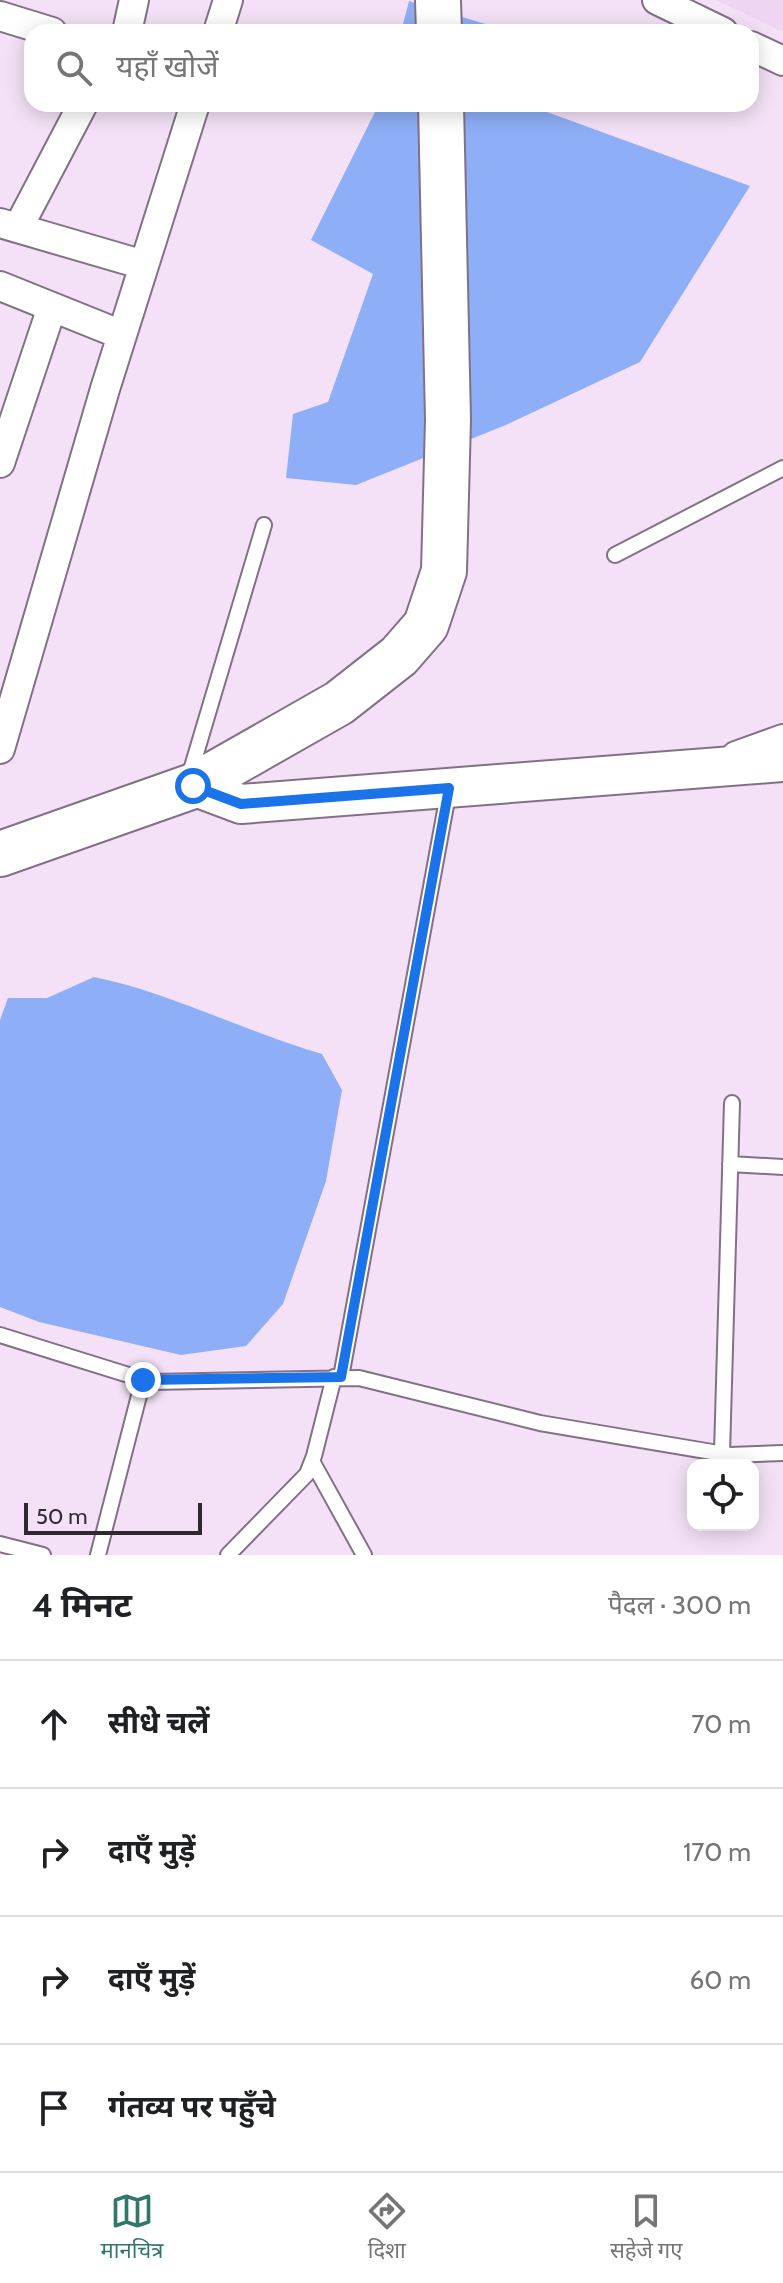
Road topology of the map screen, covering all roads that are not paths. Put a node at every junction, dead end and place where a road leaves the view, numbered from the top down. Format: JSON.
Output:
{"nodes":[{"id":1,"x":134,"y":0,"type":"edge"},
{"id":2,"x":228,"y":0,"type":"edge"},
{"id":3,"x":438,"y":0,"type":"edge"},
{"id":4,"x":657,"y":0,"type":"edge"},
{"id":5,"x":0,"y":16,"type":"edge"},
{"id":6,"x":26,"y":24,"type":"edge"},
{"id":7,"x":129,"y":24,"type":"edge"},
{"id":8,"x":220,"y":24,"type":"edge"},
{"id":9,"x":439,"y":24,"type":"edge"},
{"id":10,"x":706,"y":24,"type":"edge"},
{"id":11,"x":759,"y":50,"type":"edge"},
{"id":12,"x":783,"y":61,"type":"edge"},
{"id":13,"x":78,"y":112,"type":"edge"},
{"id":14,"x":192,"y":112,"type":"edge"},
{"id":15,"x":441,"y":112,"type":"edge"},
{"id":16,"x":9,"y":225,"type":"edge"},
{"id":17,"x":144,"y":265,"type":"junction"},
{"id":18,"x":0,"y":286,"type":"edge"},
{"id":19,"x":52,"y":307,"type":"junction"},
{"id":20,"x":122,"y":335,"type":"junction"},
{"id":21,"x":0,"y":463,"type":"edge"},
{"id":22,"x":783,"y":468,"type":"edge"},
{"id":23,"x":264,"y":525,"type":"dead end"},
{"id":24,"x":615,"y":555,"type":"dead end"},
{"id":25,"x":783,"y":739,"type":"edge"},
{"id":26,"x":0,"y":749,"type":"edge"},
{"id":27,"x":783,"y":762,"type":"edge"},
{"id":28,"x":702,"y":769,"type":"junction"},
{"id":29,"x":189,"y":787,"type":"junction"},
{"id":30,"x":449,"y":788,"type":"junction"},
{"id":31,"x":0,"y":854,"type":"edge"},
{"id":32,"x":732,"y":1103,"type":"dead end"},
{"id":33,"x":730,"y":1164,"type":"junction"},
{"id":34,"x":783,"y":1167,"type":"edge"},
{"id":35,"x":0,"y":1335,"type":"edge"},
{"id":36,"x":337,"y":1377,"type":"junction"},
{"id":37,"x":143,"y":1380,"type":"junction"},
{"id":38,"x":722,"y":1453,"type":"junction"},
{"id":39,"x":783,"y":1453,"type":"edge"},
{"id":40,"x":312,"y":1461,"type":"junction"},
{"id":41,"x":0,"y":1544,"type":"edge"},
{"id":42,"x":43,"y":1555,"type":"edge"},
{"id":43,"x":98,"y":1555,"type":"edge"},
{"id":44,"x":228,"y":1555,"type":"edge"},
{"id":45,"x":364,"y":1555,"type":"edge"}],
"edges":[{"from":1,"to":7,"type":"street"},
{"from":2,"to":8,"type":"street"},
{"from":3,"to":9,"type":"highway"},
{"from":4,"to":10,"type":"street"},
{"from":5,"to":6,"type":"street"},
{"from":11,"to":12,"type":"street"},
{"from":13,"to":16,"type":"street"},
{"from":14,"to":17,"type":"street"},
{"from":15,"to":29,"type":"highway"},
{"from":16,"to":17,"type":"street"},
{"from":17,"to":20,"type":"street"},
{"from":18,"to":19,"type":"street"},
{"from":19,"to":20,"type":"street"},
{"from":19,"to":21,"type":"street"},
{"from":20,"to":26,"type":"street"},
{"from":22,"to":24,"type":"lane"},
{"from":23,"to":29,"type":"lane"},
{"from":25,"to":28,"type":"street"},
{"from":27,"to":28,"type":"street"},
{"from":28,"to":30,"type":"street"},
{"from":29,"to":30,"type":"street"},
{"from":29,"to":31,"type":"highway"},
{"from":30,"to":36,"type":"lane"},
{"from":32,"to":33,"type":"lane"},
{"from":33,"to":34,"type":"lane"},
{"from":33,"to":38,"type":"lane"},
{"from":35,"to":37,"type":"lane"},
{"from":36,"to":37,"type":"lane"},
{"from":36,"to":38,"type":"lane"},
{"from":36,"to":40,"type":"lane"},
{"from":37,"to":43,"type":"lane"},
{"from":38,"to":39,"type":"lane"},
{"from":40,"to":44,"type":"lane"},
{"from":40,"to":45,"type":"lane"},
{"from":41,"to":42,"type":"lane"}]}
